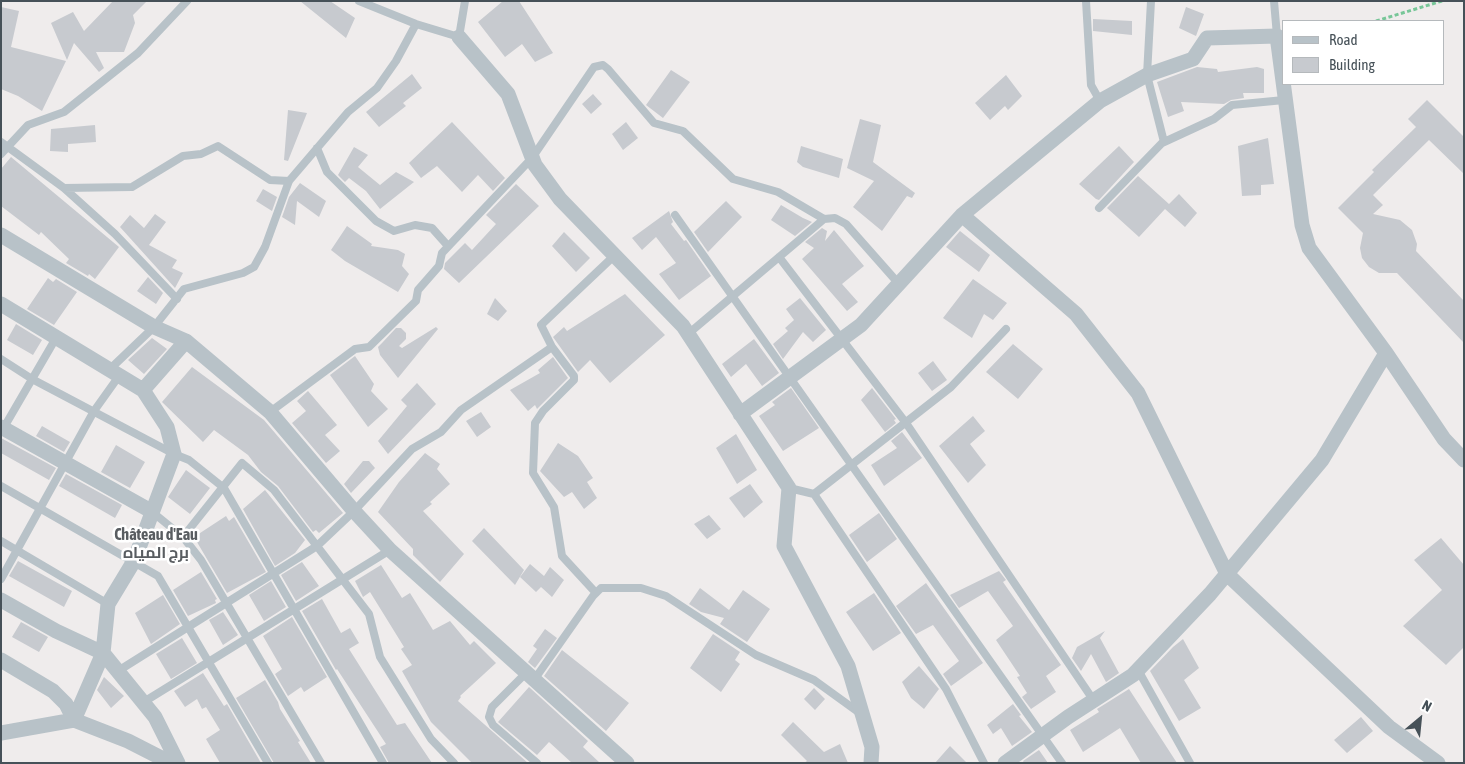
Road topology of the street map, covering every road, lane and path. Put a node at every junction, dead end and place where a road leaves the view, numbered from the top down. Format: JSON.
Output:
{"nodes":[{"id":1,"x":187,"y":1,"type":"edge"},
{"id":2,"x":359,"y":1,"type":"edge"},
{"id":3,"x":464,"y":1,"type":"edge"},
{"id":4,"x":1086,"y":1,"type":"edge"},
{"id":5,"x":1151,"y":1,"type":"edge"},
{"id":6,"x":1274,"y":1,"type":"edge"},
{"id":7,"x":1442,"y":1,"type":"edge"},
{"id":8,"x":1379,"y":20,"type":"edge"},
{"id":9,"x":416,"y":24,"type":"junction"},
{"id":10,"x":1277,"y":36,"type":"junction"},
{"id":11,"x":459,"y":37,"type":"junction"},
{"id":12,"x":1147,"y":75,"type":"junction"},
{"id":13,"x":1282,"y":82,"type":"edge"},
{"id":14,"x":1282,"y":85,"type":"edge"},
{"id":15,"x":1284,"y":100,"type":"junction"},
{"id":16,"x":1100,"y":101,"type":"junction"},
{"id":17,"x":1164,"y":142,"type":"junction"},
{"id":18,"x":3,"y":148,"type":"edge"},
{"id":19,"x":317,"y":148,"type":"junction"},
{"id":20,"x":532,"y":158,"type":"junction"},
{"id":21,"x":289,"y":182,"type":"junction"},
{"id":22,"x":64,"y":188,"type":"junction"},
{"id":23,"x":1099,"y":208,"type":"dead end"},
{"id":24,"x":675,"y":215,"type":"dead end"},
{"id":25,"x":962,"y":215,"type":"junction"},
{"id":26,"x":824,"y":219,"type":"junction"},
{"id":27,"x":1,"y":235,"type":"edge"},
{"id":28,"x":448,"y":246,"type":"junction"},
{"id":29,"x":615,"y":255,"type":"junction"},
{"id":30,"x":779,"y":257,"type":"junction"},
{"id":31,"x":899,"y":284,"type":"junction"},
{"id":32,"x":733,"y":297,"type":"junction"},
{"id":33,"x":177,"y":299,"type":"junction"},
{"id":34,"x":1,"y":304,"type":"edge"},
{"id":35,"x":154,"y":327,"type":"junction"},
{"id":36,"x":1006,"y":329,"type":"dead end"},
{"id":37,"x":688,"y":334,"type":"junction"},
{"id":38,"x":56,"y":338,"type":"junction"},
{"id":39,"x":843,"y":339,"type":"junction"},
{"id":40,"x":186,"y":341,"type":"junction"},
{"id":41,"x":552,"y":347,"type":"junction"},
{"id":42,"x":1386,"y":354,"type":"junction"},
{"id":43,"x":1,"y":359,"type":"edge"},
{"id":44,"x":114,"y":373,"type":"junction"},
{"id":45,"x":789,"y":377,"type":"junction"},
{"id":46,"x":32,"y":379,"type":"junction"},
{"id":47,"x":143,"y":390,"type":"junction"},
{"id":48,"x":94,"y":411,"type":"junction"},
{"id":49,"x":270,"y":412,"type":"junction"},
{"id":50,"x":740,"y":414,"type":"junction"},
{"id":51,"x":906,"y":422,"type":"junction"},
{"id":52,"x":2,"y":429,"type":"edge"},
{"id":53,"x":174,"y":454,"type":"junction"},
{"id":54,"x":1464,"y":460,"type":"edge"},
{"id":55,"x":65,"y":464,"type":"junction"},
{"id":56,"x":851,"y":465,"type":"junction"},
{"id":57,"x":1,"y":486,"type":"edge"},
{"id":58,"x":224,"y":488,"type":"junction"},
{"id":59,"x":789,"y":488,"type":"junction"},
{"id":60,"x":814,"y":494,"type":"junction"},
{"id":61,"x":40,"y":509,"type":"junction"},
{"id":62,"x":151,"y":511,"type":"junction"},
{"id":63,"x":354,"y":511,"type":"junction"},
{"id":64,"x":183,"y":537,"type":"junction"},
{"id":65,"x":1,"y":541,"type":"edge"},
{"id":66,"x":317,"y":546,"type":"junction"},
{"id":67,"x":17,"y":550,"type":"junction"},
{"id":68,"x":390,"y":550,"type":"junction"},
{"id":69,"x":134,"y":561,"type":"junction"},
{"id":70,"x":274,"y":573,"type":"junction"},
{"id":71,"x":1227,"y":574,"type":"junction"},
{"id":72,"x":1,"y":579,"type":"edge"},
{"id":73,"x":344,"y":579,"type":"junction"},
{"id":74,"x":596,"y":593,"type":"junction"},
{"id":75,"x":1,"y":600,"type":"edge"},
{"id":76,"x":226,"y":603,"type":"junction"},
{"id":77,"x":108,"y":604,"type":"junction"},
{"id":78,"x":294,"y":609,"type":"junction"},
{"id":79,"x":188,"y":627,"type":"junction"},
{"id":80,"x":247,"y":638,"type":"junction"},
{"id":81,"x":103,"y":653,"type":"junction"},
{"id":82,"x":1,"y":660,"type":"edge"},
{"id":83,"x":207,"y":662,"type":"junction"},
{"id":84,"x":1138,"y":670,"type":"junction"},
{"id":85,"x":118,"y":672,"type":"junction"},
{"id":86,"x":530,"y":676,"type":"junction"},
{"id":87,"x":1094,"y":701,"type":"junction"},
{"id":88,"x":142,"y":703,"type":"junction"},
{"id":89,"x":862,"y":715,"type":"junction"},
{"id":90,"x":74,"y":720,"type":"junction"},
{"id":91,"x":1,"y":733,"type":"edge"},
{"id":92,"x":1043,"y":735,"type":"junction"},
{"id":93,"x":171,"y":763,"type":"edge"},
{"id":94,"x":178,"y":763,"type":"edge"},
{"id":95,"x":268,"y":763,"type":"edge"},
{"id":96,"x":320,"y":763,"type":"edge"},
{"id":97,"x":383,"y":763,"type":"edge"},
{"id":98,"x":454,"y":763,"type":"edge"},
{"id":99,"x":537,"y":763,"type":"edge"},
{"id":100,"x":627,"y":763,"type":"edge"},
{"id":101,"x":871,"y":763,"type":"edge"},
{"id":102,"x":984,"y":763,"type":"edge"},
{"id":103,"x":1005,"y":763,"type":"edge"},
{"id":104,"x":1062,"y":763,"type":"edge"},
{"id":105,"x":1190,"y":763,"type":"edge"},
{"id":106,"x":1438,"y":763,"type":"edge"}],
"edges":[{"from":1,"to":18,"type":"lane"},
{"from":2,"to":9,"type":"lane"},
{"from":3,"to":11,"type":"lane"},
{"from":4,"to":16,"type":"lane"},
{"from":5,"to":12,"type":"lane"},
{"from":6,"to":10,"type":"lane"},
{"from":7,"to":8,"type":"path"},
{"from":9,"to":11,"type":"lane"},
{"from":9,"to":19,"type":"lane"},
{"from":10,"to":12,"type":"street"},
{"from":10,"to":13,"type":"street"},
{"from":11,"to":20,"type":"street"},
{"from":12,"to":16,"type":"street"},
{"from":12,"to":17,"type":"lane"},
{"from":14,"to":15,"type":"street"},
{"from":15,"to":17,"type":"lane"},
{"from":15,"to":42,"type":"street"},
{"from":16,"to":25,"type":"street"},
{"from":17,"to":23,"type":"lane"},
{"from":18,"to":22,"type":"lane"},
{"from":19,"to":21,"type":"lane"},
{"from":19,"to":28,"type":"lane"},
{"from":20,"to":26,"type":"lane"},
{"from":20,"to":28,"type":"lane"},
{"from":20,"to":29,"type":"street"},
{"from":21,"to":22,"type":"lane"},
{"from":21,"to":33,"type":"lane"},
{"from":22,"to":33,"type":"lane"},
{"from":24,"to":32,"type":"lane"},
{"from":25,"to":31,"type":"street"},
{"from":25,"to":71,"type":"street"},
{"from":26,"to":30,"type":"lane"},
{"from":26,"to":31,"type":"lane"},
{"from":27,"to":35,"type":"street"},
{"from":28,"to":49,"type":"lane"},
{"from":29,"to":37,"type":"street"},
{"from":29,"to":41,"type":"lane"},
{"from":30,"to":32,"type":"lane"},
{"from":30,"to":39,"type":"lane"},
{"from":31,"to":39,"type":"street"},
{"from":32,"to":37,"type":"lane"},
{"from":32,"to":45,"type":"lane"},
{"from":33,"to":35,"type":"lane"},
{"from":34,"to":38,"type":"street"},
{"from":35,"to":40,"type":"street"},
{"from":35,"to":44,"type":"lane"},
{"from":36,"to":51,"type":"lane"},
{"from":37,"to":50,"type":"street"},
{"from":38,"to":44,"type":"street"},
{"from":38,"to":46,"type":"lane"},
{"from":39,"to":45,"type":"street"},
{"from":39,"to":51,"type":"lane"},
{"from":40,"to":47,"type":"street"},
{"from":40,"to":49,"type":"street"},
{"from":41,"to":63,"type":"lane"},
{"from":41,"to":74,"type":"lane"},
{"from":42,"to":54,"type":"street"},
{"from":42,"to":71,"type":"street"},
{"from":43,"to":46,"type":"lane"},
{"from":44,"to":47,"type":"street"},
{"from":44,"to":48,"type":"lane"},
{"from":45,"to":50,"type":"street"},
{"from":45,"to":56,"type":"lane"},
{"from":46,"to":48,"type":"lane"},
{"from":46,"to":52,"type":"lane"},
{"from":47,"to":53,"type":"street"},
{"from":48,"to":53,"type":"lane"},
{"from":48,"to":55,"type":"lane"},
{"from":49,"to":63,"type":"street"},
{"from":50,"to":59,"type":"street"},
{"from":51,"to":56,"type":"lane"},
{"from":51,"to":87,"type":"lane"},
{"from":52,"to":55,"type":"street"},
{"from":53,"to":58,"type":"lane"},
{"from":53,"to":62,"type":"street"},
{"from":55,"to":61,"type":"lane"},
{"from":55,"to":62,"type":"street"},
{"from":56,"to":60,"type":"lane"},
{"from":56,"to":92,"type":"lane"},
{"from":57,"to":61,"type":"lane"},
{"from":58,"to":64,"type":"lane"},
{"from":58,"to":66,"type":"lane"},
{"from":58,"to":70,"type":"lane"},
{"from":59,"to":60,"type":"lane"},
{"from":59,"to":89,"type":"street"},
{"from":60,"to":102,"type":"lane"},
{"from":61,"to":67,"type":"lane"},
{"from":61,"to":69,"type":"lane"},
{"from":62,"to":64,"type":"lane"},
{"from":62,"to":69,"type":"street"},
{"from":63,"to":66,"type":"lane"},
{"from":63,"to":68,"type":"street"},
{"from":64,"to":76,"type":"lane"},
{"from":65,"to":67,"type":"lane"},
{"from":66,"to":70,"type":"lane"},
{"from":66,"to":73,"type":"lane"},
{"from":67,"to":72,"type":"lane"},
{"from":67,"to":77,"type":"lane"},
{"from":68,"to":73,"type":"lane"},
{"from":68,"to":86,"type":"street"},
{"from":69,"to":77,"type":"street"},
{"from":69,"to":79,"type":"lane"},
{"from":70,"to":76,"type":"lane"},
{"from":70,"to":78,"type":"lane"},
{"from":71,"to":84,"type":"street"},
{"from":71,"to":106,"type":"street"},
{"from":73,"to":78,"type":"lane"},
{"from":73,"to":98,"type":"lane"},
{"from":74,"to":86,"type":"lane"},
{"from":74,"to":89,"type":"lane"},
{"from":75,"to":81,"type":"street"},
{"from":76,"to":79,"type":"lane"},
{"from":76,"to":80,"type":"lane"},
{"from":77,"to":81,"type":"street"},
{"from":78,"to":80,"type":"lane"},
{"from":78,"to":97,"type":"lane"},
{"from":79,"to":83,"type":"lane"},
{"from":79,"to":85,"type":"lane"},
{"from":80,"to":83,"type":"lane"},
{"from":80,"to":96,"type":"lane"},
{"from":81,"to":85,"type":"street"},
{"from":81,"to":90,"type":"street"},
{"from":82,"to":90,"type":"street"},
{"from":83,"to":88,"type":"lane"},
{"from":83,"to":95,"type":"lane"},
{"from":84,"to":87,"type":"street"},
{"from":84,"to":105,"type":"lane"},
{"from":85,"to":88,"type":"street"},
{"from":86,"to":99,"type":"lane"},
{"from":86,"to":100,"type":"street"},
{"from":87,"to":92,"type":"street"},
{"from":88,"to":94,"type":"street"},
{"from":89,"to":101,"type":"street"},
{"from":90,"to":91,"type":"street"},
{"from":90,"to":93,"type":"street"},
{"from":92,"to":103,"type":"street"},
{"from":92,"to":104,"type":"lane"}]}
